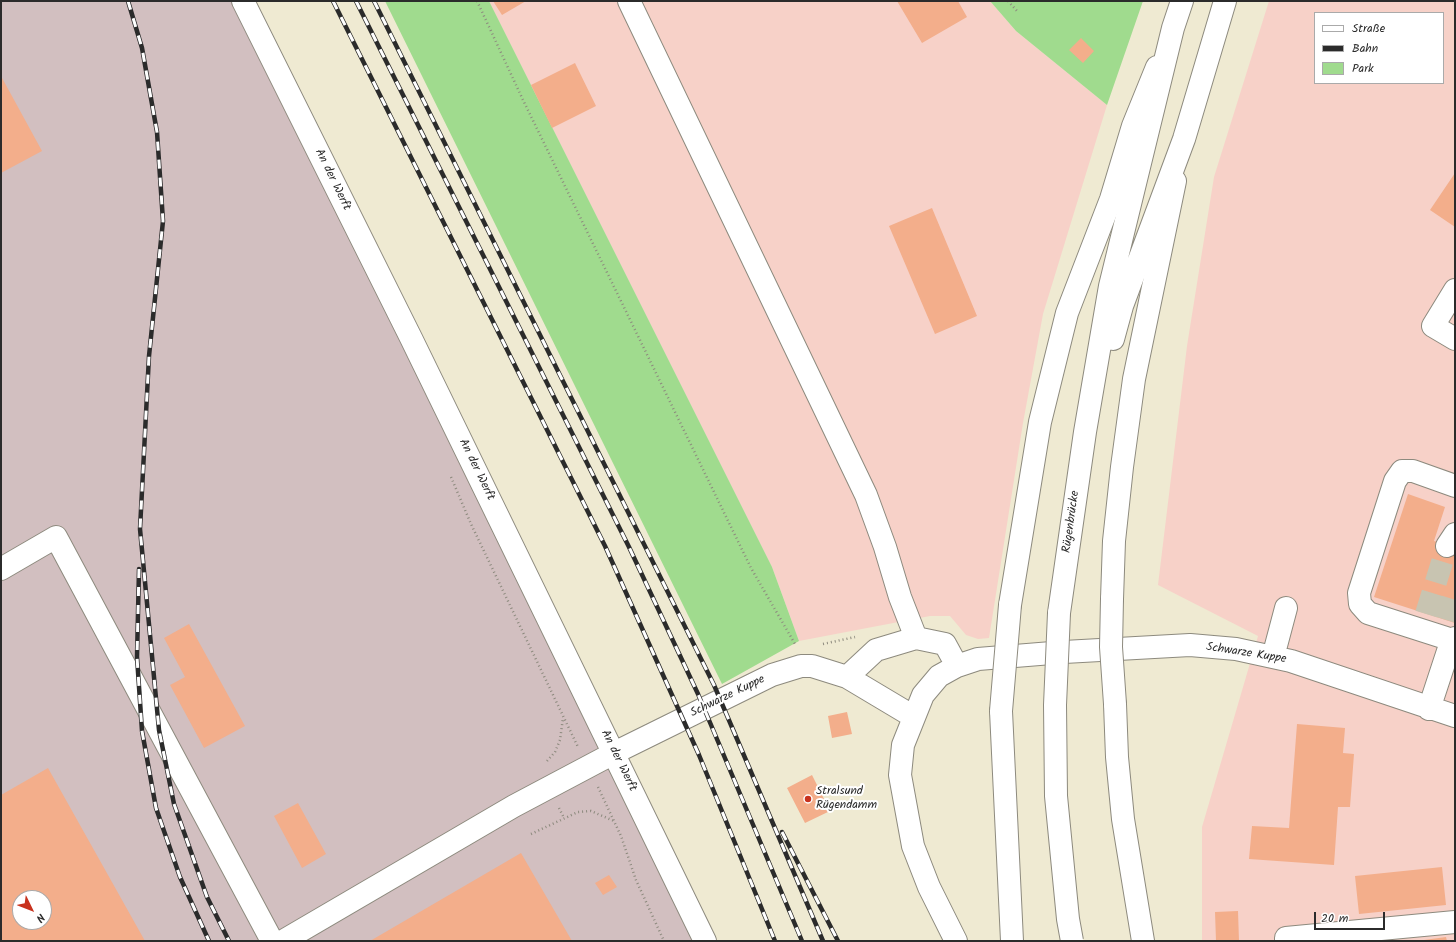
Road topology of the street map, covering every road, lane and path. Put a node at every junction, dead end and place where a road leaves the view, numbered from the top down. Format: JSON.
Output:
{"nodes":[{"id":1,"x":243,"y":1,"type":"edge"},
{"id":2,"x":477,"y":1,"type":"edge"},
{"id":3,"x":629,"y":1,"type":"edge"},
{"id":4,"x":1008,"y":1,"type":"edge"},
{"id":5,"x":1182,"y":1,"type":"edge"},
{"id":6,"x":1225,"y":1,"type":"edge"},
{"id":7,"x":1017,"y":11,"type":"dead end"},
{"id":8,"x":1174,"y":28,"type":"junction"},
{"id":9,"x":1184,"y":139,"type":"junction"},
{"id":10,"x":1455,"y":290,"type":"edge"},
{"id":11,"x":1455,"y":339,"type":"edge"},
{"id":12,"x":1085,"y":432,"type":"junction"},
{"id":13,"x":1455,"y":486,"type":"edge"},
{"id":14,"x":1,"y":569,"type":"edge"},
{"id":15,"x":1286,"y":608,"type":"dead end"},
{"id":16,"x":1443,"y":631,"type":"edge"},
{"id":17,"x":916,"y":638,"type":"junction"},
{"id":18,"x":1273,"y":658,"type":"junction"},
{"id":19,"x":801,"y":666,"type":"junction"},
{"id":20,"x":957,"y":666,"type":"junction"},
{"id":21,"x":847,"y":677,"type":"junction"},
{"id":22,"x":1429,"y":709,"type":"junction"},
{"id":23,"x":1455,"y":716,"type":"edge"},
{"id":24,"x":914,"y":717,"type":"junction"},
{"id":25,"x":570,"y":730,"type":"dead end"},
{"id":26,"x":614,"y":754,"type":"junction"},
{"id":27,"x":588,"y":768,"type":"junction"},
{"id":28,"x":614,"y":822,"type":"junction"},
{"id":29,"x":530,"y":834,"type":"dead end"},
{"id":30,"x":1455,"y":922,"type":"edge"},
{"id":31,"x":1358,"y":936,"type":"edge"},
{"id":32,"x":272,"y":941,"type":"edge"},
{"id":33,"x":283,"y":941,"type":"edge"},
{"id":34,"x":664,"y":941,"type":"edge"},
{"id":35,"x":705,"y":941,"type":"edge"},
{"id":36,"x":956,"y":941,"type":"edge"},
{"id":37,"x":1012,"y":941,"type":"edge"},
{"id":38,"x":1072,"y":941,"type":"edge"},
{"id":39,"x":1143,"y":941,"type":"edge"},
{"id":40,"x":1286,"y":941,"type":"edge"}],
"edges":[{"from":1,"to":26,"type":"main road","name":"An der Werft"},
{"from":2,"to":19,"type":"path"},
{"from":3,"to":17,"type":"main road"},
{"from":4,"to":7,"type":"path"},
{"from":5,"to":8,"type":"main road"},
{"from":6,"to":9,"type":"main road"},
{"from":8,"to":12,"type":"main road"},
{"from":8,"to":37,"type":"main road","bridge":true},
{"from":9,"to":12,"type":"main road"},
{"from":9,"to":39,"type":"main road","bridge":true},
{"from":10,"to":11,"type":"main road"},
{"from":12,"to":38,"type":"main road","name":"Rügenbrücke","bridge":true},
{"from":13,"to":16,"type":"main road"},
{"from":14,"to":32,"type":"main road"},
{"from":15,"to":18,"type":"main road"},
{"from":16,"to":22,"type":"main road"},
{"from":17,"to":20,"type":"main road"},
{"from":17,"to":21,"type":"main road"},
{"from":18,"to":20,"type":"main road","name":"Schwarze Kuppe"},
{"from":18,"to":22,"type":"main road","name":"Schwarze Kuppe"},
{"from":19,"to":21,"type":"main road","name":"Schwarze Kuppe"},
{"from":19,"to":26,"type":"main road","name":"Schwarze Kuppe"},
{"from":20,"to":24,"type":"main road","name":"Schwarze Kuppe"},
{"from":21,"to":24,"type":"main road","name":"Schwarze Kuppe"},
{"from":22,"to":23,"type":"main road","name":"Schwarze Kuppe"},
{"from":24,"to":36,"type":"main road"},
{"from":25,"to":27,"type":"path"},
{"from":26,"to":27,"type":"main road","name":"Schwarze Kuppe"},
{"from":26,"to":35,"type":"main road","name":"An der Werft"},
{"from":27,"to":28,"type":"path"},
{"from":27,"to":33,"type":"main road","name":"Schwarze Kuppe"},
{"from":28,"to":29,"type":"path"},
{"from":28,"to":34,"type":"path"},
{"from":30,"to":31,"type":"main road"},
{"from":31,"to":40,"type":"main road"}]}
